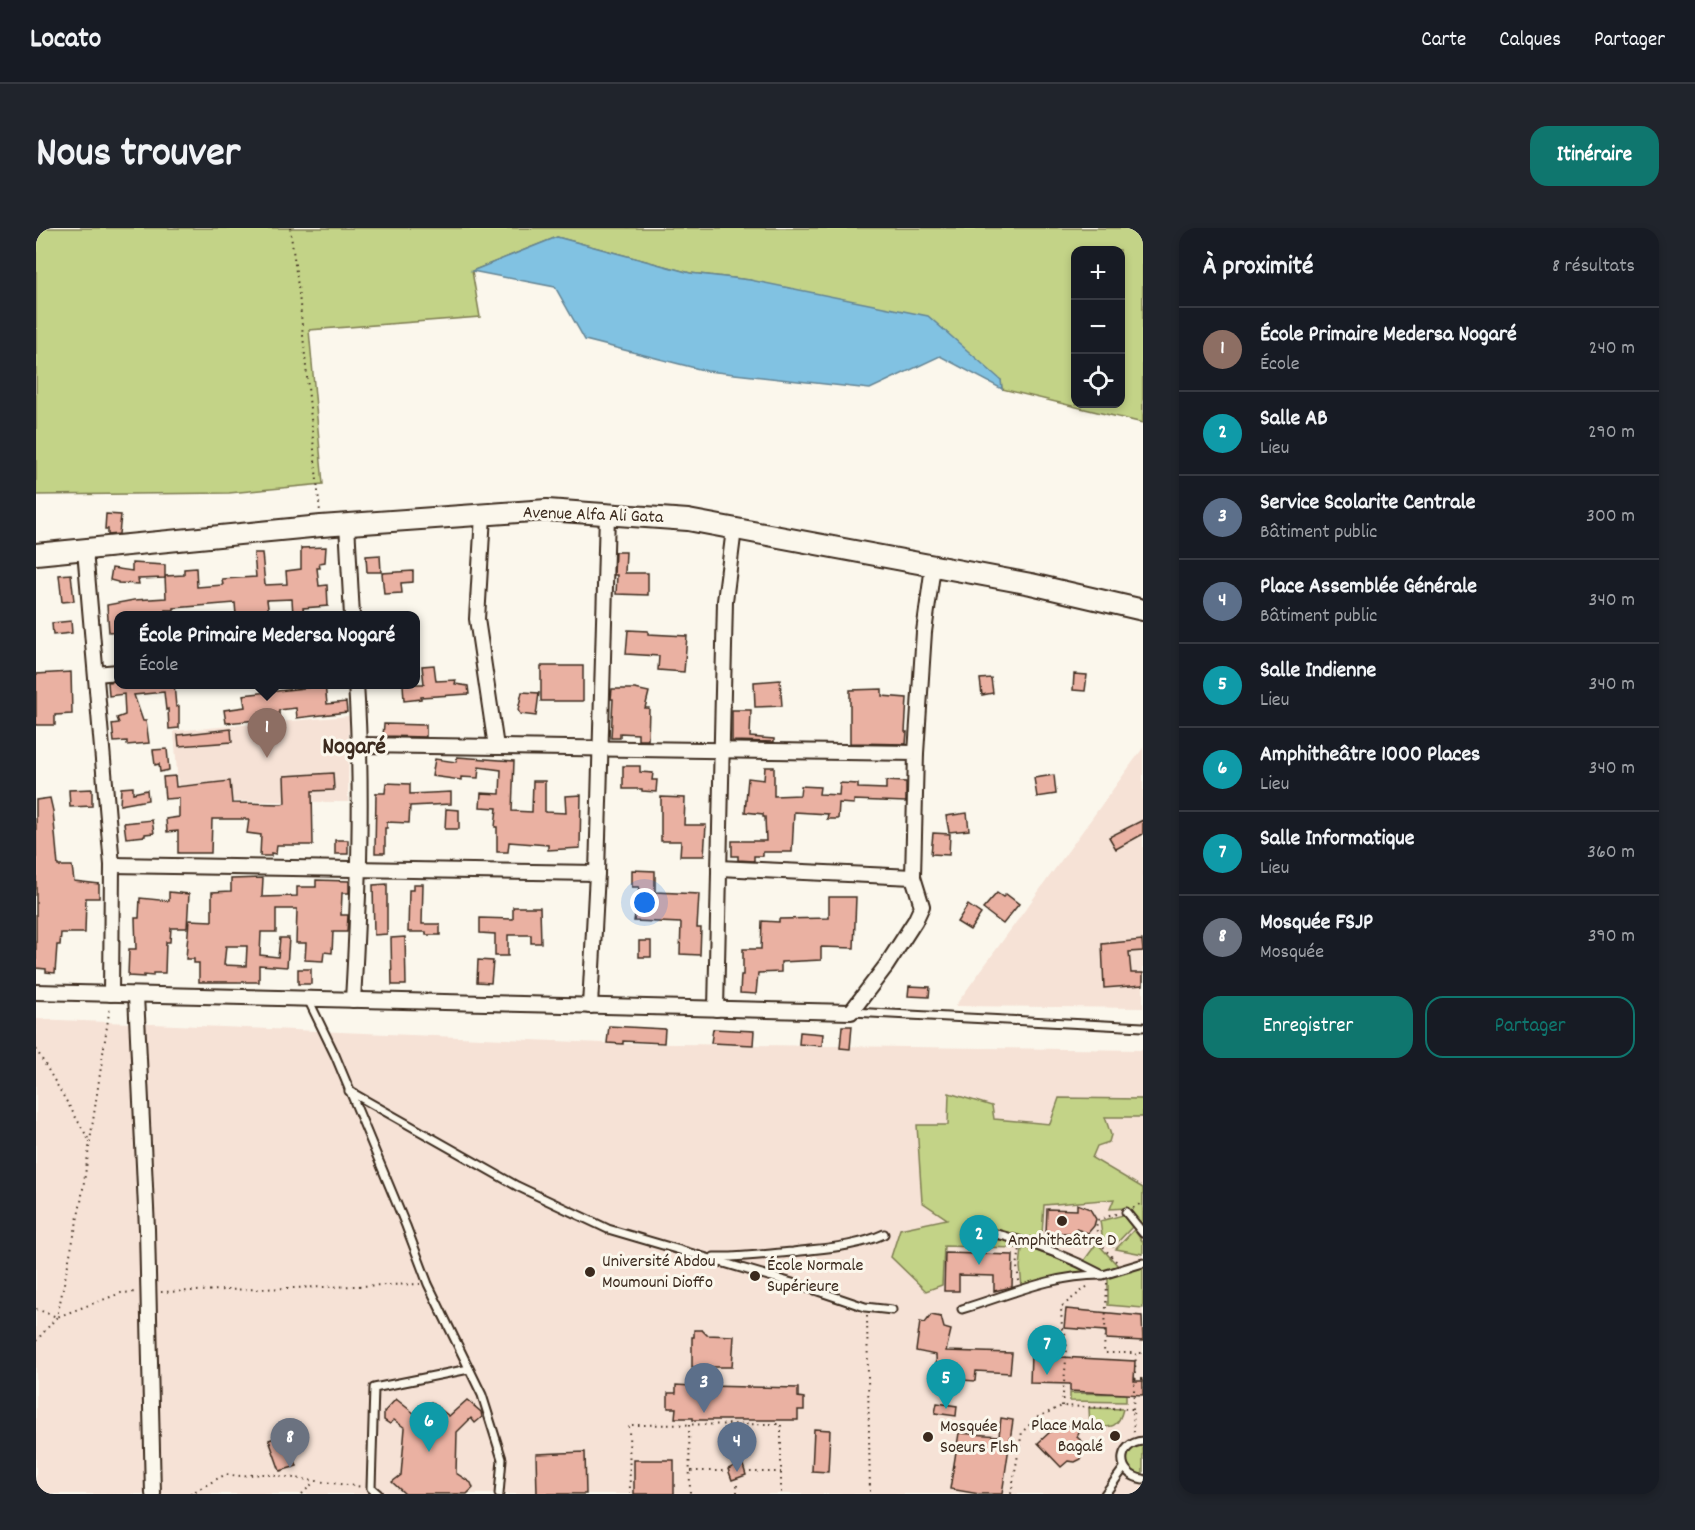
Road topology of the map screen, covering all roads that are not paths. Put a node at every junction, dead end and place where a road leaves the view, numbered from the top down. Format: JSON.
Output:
{"nodes":[{"id":1,"x":607,"y":514,"type":"junction"},
{"id":2,"x":483,"y":515,"type":"junction"},
{"id":3,"x":347,"y":524,"type":"junction"},
{"id":4,"x":734,"y":529,"type":"junction"},
{"id":5,"x":85,"y":550,"type":"junction"},
{"id":6,"x":36,"y":554,"type":"edge"},
{"id":7,"x":933,"y":566,"type":"junction"},
{"id":8,"x":1143,"y":610,"type":"edge"},
{"id":9,"x":352,"y":611,"type":"edge"},
{"id":10,"x":114,"y":673,"type":"edge"},
{"id":11,"x":96,"y":675,"type":"junction"},
{"id":12,"x":356,"y":689,"type":"edge"},
{"id":13,"x":360,"y":745,"type":"junction"},
{"id":14,"x":496,"y":747,"type":"junction"},
{"id":15,"x":601,"y":749,"type":"junction"},
{"id":16,"x":721,"y":750,"type":"junction"},
{"id":17,"x":916,"y":753,"type":"junction"},
{"id":18,"x":112,"y":866,"type":"junction"},
{"id":19,"x":719,"y":868,"type":"junction"},
{"id":20,"x":360,"y":869,"type":"junction"},
{"id":21,"x":597,"y":873,"type":"junction"},
{"id":22,"x":913,"y":877,"type":"junction"},
{"id":23,"x":36,"y":992,"type":"edge"},
{"id":24,"x":111,"y":994,"type":"junction"},
{"id":25,"x":136,"y":995,"type":"junction"},
{"id":26,"x":308,"y":999,"type":"junction"},
{"id":27,"x":353,"y":1000,"type":"junction"},
{"id":28,"x":590,"y":1006,"type":"junction"},
{"id":29,"x":716,"y":1009,"type":"junction"},
{"id":30,"x":850,"y":1012,"type":"junction"},
{"id":31,"x":1143,"y":1027,"type":"edge"},
{"id":32,"x":349,"y":1090,"type":"junction"},
{"id":33,"x":1126,"y":1212,"type":"road end"},
{"id":34,"x":977,"y":1230,"type":"dead end"},
{"id":35,"x":1143,"y":1233,"type":"edge"},
{"id":36,"x":884,"y":1234,"type":"dead end"},
{"id":37,"x":706,"y":1257,"type":"junction"},
{"id":38,"x":1143,"y":1263,"type":"edge"},
{"id":39,"x":1105,"y":1275,"type":"junction"},
{"id":40,"x":962,"y":1309,"type":"dead end"},
{"id":41,"x":892,"y":1310,"type":"dead end"},
{"id":42,"x":469,"y":1369,"type":"junction"},
{"id":43,"x":1143,"y":1441,"type":"edge"},
{"id":44,"x":1125,"y":1468,"type":"junction"},
{"id":45,"x":1143,"y":1479,"type":"edge"},
{"id":46,"x":153,"y":1494,"type":"edge"},
{"id":47,"x":378,"y":1494,"type":"edge"},
{"id":48,"x":500,"y":1494,"type":"edge"},
{"id":49,"x":1105,"y":1494,"type":"edge"}],
"edges":[{"from":1,"to":2,"type":"street","name":"Avenue Alfa Ali Gata"},
{"from":1,"to":4,"type":"street","name":"Avenue Alfa Ali Gata"},
{"from":1,"to":15,"type":"street"},
{"from":2,"to":3,"type":"street","name":"Avenue Alfa Ali Gata"},
{"from":2,"to":14,"type":"street"},
{"from":3,"to":5,"type":"street","name":"Avenue Alfa Ali Gata"},
{"from":3,"to":9,"type":"street"},
{"from":4,"to":7,"type":"street","name":"Avenue Alfa Ali Gata"},
{"from":4,"to":16,"type":"street"},
{"from":5,"to":6,"type":"street","name":"Avenue Alfa Ali Gata"},
{"from":5,"to":11,"type":"street"},
{"from":7,"to":8,"type":"street","name":"Avenue Alfa Ali Gata"},
{"from":7,"to":17,"type":"street"},
{"from":10,"to":11,"type":"street"},
{"from":11,"to":18,"type":"street"},
{"from":12,"to":13,"type":"street"},
{"from":13,"to":14,"type":"street"},
{"from":13,"to":20,"type":"street"},
{"from":14,"to":15,"type":"street"},
{"from":15,"to":16,"type":"street"},
{"from":15,"to":21,"type":"street"},
{"from":16,"to":17,"type":"street"},
{"from":16,"to":19,"type":"street"},
{"from":17,"to":22,"type":"street"},
{"from":18,"to":20,"type":"street"},
{"from":18,"to":24,"type":"street"},
{"from":19,"to":22,"type":"street"},
{"from":19,"to":29,"type":"street"},
{"from":20,"to":21,"type":"street"},
{"from":20,"to":27,"type":"street"},
{"from":21,"to":28,"type":"street"},
{"from":22,"to":30,"type":"street"},
{"from":23,"to":24,"type":"street"},
{"from":24,"to":25,"type":"street"},
{"from":25,"to":26,"type":"street"},
{"from":25,"to":46,"type":"street"},
{"from":26,"to":27,"type":"street"},
{"from":26,"to":32,"type":"lane"},
{"from":27,"to":28,"type":"street"},
{"from":28,"to":29,"type":"street"},
{"from":29,"to":30,"type":"street"},
{"from":30,"to":31,"type":"lane"},
{"from":32,"to":37,"type":"lane"},
{"from":32,"to":42,"type":"lane"},
{"from":33,"to":35,"type":"lane"},
{"from":34,"to":39,"type":"lane"},
{"from":36,"to":37,"type":"lane"},
{"from":37,"to":41,"type":"lane"},
{"from":38,"to":39,"type":"lane"},
{"from":39,"to":40,"type":"lane"},
{"from":42,"to":47,"type":"lane"},
{"from":42,"to":48,"type":"lane"},
{"from":43,"to":44,"type":"lane"},
{"from":44,"to":45,"type":"lane"},
{"from":44,"to":49,"type":"lane"}]}
